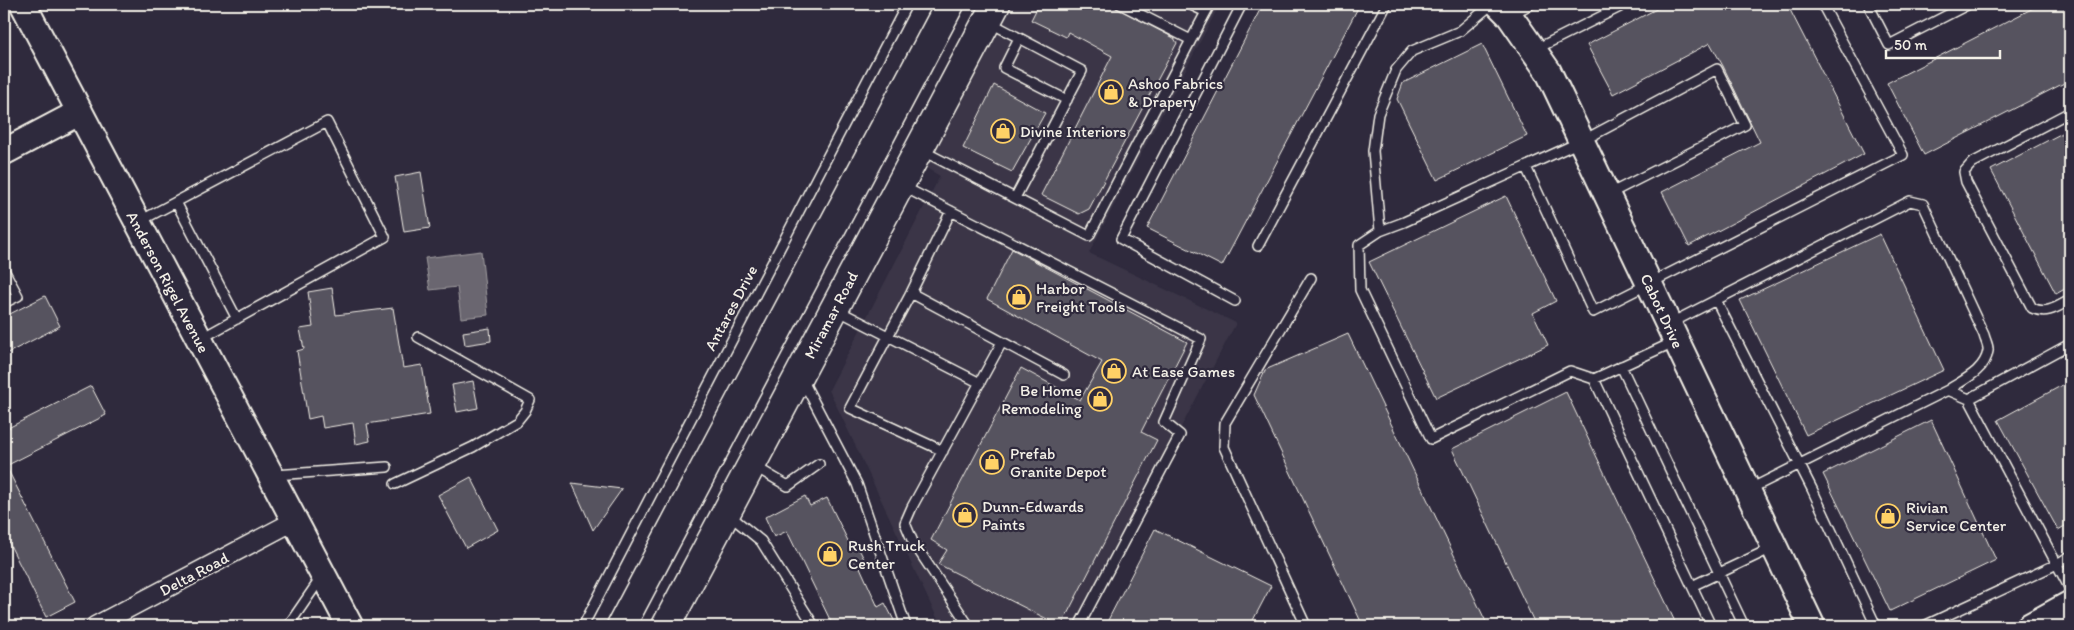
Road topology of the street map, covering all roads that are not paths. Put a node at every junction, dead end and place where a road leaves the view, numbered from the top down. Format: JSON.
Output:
{"nodes":[{"id":1,"x":23,"y":4,"type":"edge"},
{"id":2,"x":907,"y":4,"type":"edge"},
{"id":3,"x":950,"y":4,"type":"edge"},
{"id":4,"x":1120,"y":4,"type":"edge"},
{"id":5,"x":1189,"y":4,"type":"edge"},
{"id":6,"x":1242,"y":4,"type":"edge"},
{"id":7,"x":1387,"y":4,"type":"edge"},
{"id":8,"x":1531,"y":4,"type":"edge"},
{"id":9,"x":1626,"y":4,"type":"edge"},
{"id":10,"x":1822,"y":4,"type":"edge"},
{"id":11,"x":1868,"y":4,"type":"edge"},
{"id":12,"x":1969,"y":4,"type":"edge"},
{"id":13,"x":1208,"y":8,"type":"edge"},
{"id":14,"x":1500,"y":8,"type":"edge"},
{"id":15,"x":991,"y":12,"type":"edge"},
{"id":16,"x":1019,"y":38,"type":"junction"},
{"id":17,"x":1191,"y":40,"type":"junction"},
{"id":18,"x":1534,"y":50,"type":"junction"},
{"id":19,"x":1067,"y":100,"type":"junction"},
{"id":20,"x":80,"y":112,"type":"junction"},
{"id":21,"x":2070,"y":112,"type":"edge"},
{"id":22,"x":1582,"y":141,"type":"junction"},
{"id":23,"x":919,"y":149,"type":"junction"},
{"id":24,"x":4,"y":152,"type":"edge"},
{"id":25,"x":1526,"y":167,"type":"junction"},
{"id":26,"x":900,"y":185,"type":"junction"},
{"id":27,"x":1607,"y":195,"type":"junction"},
{"id":28,"x":1016,"y":198,"type":"junction"},
{"id":29,"x":176,"y":202,"type":"junction"},
{"id":30,"x":951,"y":211,"type":"junction"},
{"id":31,"x":137,"y":222,"type":"junction"},
{"id":32,"x":1380,"y":231,"type":"junction"},
{"id":33,"x":1258,"y":246,"type":"dead end"},
{"id":34,"x":4,"y":270,"type":"edge"},
{"id":35,"x":1311,"y":278,"type":"dead end"},
{"id":36,"x":1649,"y":284,"type":"junction"},
{"id":37,"x":911,"y":293,"type":"junction"},
{"id":38,"x":1716,"y":300,"type":"junction"},
{"id":39,"x":2070,"y":300,"type":"edge"},
{"id":40,"x":1235,"y":301,"type":"dead end"},
{"id":41,"x":4,"y":303,"type":"edge"},
{"id":42,"x":834,"y":308,"type":"junction"},
{"id":43,"x":237,"y":319,"type":"junction"},
{"id":44,"x":1672,"y":332,"type":"junction"},
{"id":45,"x":888,"y":336,"type":"junction"},
{"id":46,"x":418,"y":337,"type":"dead end"},
{"id":47,"x":199,"y":340,"type":"junction"},
{"id":48,"x":1002,"y":342,"type":"junction"},
{"id":49,"x":2070,"y":344,"type":"edge"},
{"id":50,"x":1622,"y":366,"type":"junction"},
{"id":51,"x":799,"y":375,"type":"junction"},
{"id":52,"x":1064,"y":375,"type":"dead end"},
{"id":53,"x":1594,"y":379,"type":"junction"},
{"id":54,"x":980,"y":383,"type":"junction"},
{"id":55,"x":1948,"y":390,"type":"junction"},
{"id":56,"x":1969,"y":400,"type":"junction"},
{"id":57,"x":943,"y":451,"type":"junction"},
{"id":58,"x":1799,"y":463,"type":"junction"},
{"id":59,"x":819,"y":464,"type":"dead end"},
{"id":60,"x":752,"y":465,"type":"junction"},
{"id":61,"x":387,"y":467,"type":"dead end"},
{"id":62,"x":270,"y":476,"type":"junction"},
{"id":63,"x":395,"y":484,"type":"dead end"},
{"id":64,"x":1747,"y":490,"type":"junction"},
{"id":65,"x":726,"y":513,"type":"junction"},
{"id":66,"x":294,"y":522,"type":"junction"},
{"id":67,"x":1774,"y":547,"type":"junction"},
{"id":68,"x":2070,"y":556,"type":"edge"},
{"id":69,"x":2057,"y":564,"type":"junction"},
{"id":70,"x":318,"y":568,"type":"junction"},
{"id":71,"x":1719,"y":573,"type":"junction"},
{"id":72,"x":1692,"y":586,"type":"junction"},
{"id":73,"x":2070,"y":589,"type":"edge"},
{"id":74,"x":2070,"y":604,"type":"edge"},
{"id":75,"x":2041,"y":624,"type":"edge"},
{"id":76,"x":95,"y":626,"type":"edge"},
{"id":77,"x":288,"y":626,"type":"edge"},
{"id":78,"x":350,"y":626,"type":"edge"},
{"id":79,"x":583,"y":626,"type":"edge"},
{"id":80,"x":621,"y":626,"type":"edge"},
{"id":81,"x":666,"y":626,"type":"edge"},
{"id":82,"x":814,"y":626,"type":"edge"},
{"id":83,"x":906,"y":626,"type":"edge"},
{"id":84,"x":969,"y":626,"type":"edge"},
{"id":85,"x":1079,"y":626,"type":"edge"},
{"id":86,"x":1306,"y":626,"type":"edge"},
{"id":87,"x":1711,"y":626,"type":"edge"},
{"id":88,"x":1744,"y":626,"type":"edge"},
{"id":89,"x":1812,"y":626,"type":"edge"},
{"id":90,"x":1876,"y":626,"type":"edge"},
{"id":91,"x":1924,"y":626,"type":"edge"}],
"edges":[{"from":1,"to":20,"type":"street","name":"Anderson Rigel Avenue"},
{"from":2,"to":79,"type":"lane","name":"Antares Drive"},
{"from":3,"to":80,"type":"main road"},
{"from":4,"to":17,"type":"lane"},
{"from":5,"to":13,"type":"lane"},
{"from":6,"to":40,"type":"lane"},
{"from":7,"to":33,"type":"lane"},
{"from":8,"to":14,"type":"lane"},
{"from":9,"to":18,"type":"lane"},
{"from":10,"to":36,"type":"lane"},
{"from":11,"to":12,"type":"lane"},
{"from":13,"to":17,"type":"lane"},
{"from":14,"to":18,"type":"street","name":"Cabot Drive"},
{"from":14,"to":32,"type":"lane"},
{"from":15,"to":16,"type":"lane"},
{"from":15,"to":23,"type":"main road","name":"Miramar Road"},
{"from":16,"to":19,"type":"lane"},
{"from":16,"to":19,"type":"lane"},
{"from":17,"to":28,"type":"lane"},
{"from":18,"to":22,"type":"street","name":"Cabot Drive"},
{"from":19,"to":28,"type":"lane"},
{"from":20,"to":24,"type":"street"},
{"from":20,"to":31,"type":"street","name":"Anderson Rigel Avenue"},
{"from":21,"to":39,"type":"lane"},
{"from":22,"to":25,"type":"lane"},
{"from":22,"to":27,"type":"street","name":"Cabot Drive"},
{"from":22,"to":27,"type":"lane"},
{"from":23,"to":26,"type":"main road","name":"Miramar Road"},
{"from":23,"to":28,"type":"lane"},
{"from":25,"to":32,"type":"lane"},
{"from":25,"to":36,"type":"lane"},
{"from":26,"to":30,"type":"lane"},
{"from":26,"to":42,"type":"main road","name":"Miramar Road"},
{"from":27,"to":36,"type":"street","name":"Cabot Drive"},
{"from":29,"to":31,"type":"lane"},
{"from":29,"to":43,"type":"lane"},
{"from":29,"to":43,"type":"lane"},
{"from":30,"to":37,"type":"lane"},
{"from":30,"to":85,"type":"lane"},
{"from":31,"to":47,"type":"street","name":"Anderson Rigel Avenue"},
{"from":32,"to":53,"type":"lane"},
{"from":34,"to":41,"type":"lane"},
{"from":35,"to":86,"type":"lane"},
{"from":36,"to":44,"type":"street","name":"Cabot Drive"},
{"from":37,"to":45,"type":"lane"},
{"from":37,"to":48,"type":"lane"},
{"from":38,"to":44,"type":"lane"},
{"from":38,"to":55,"type":"lane"},
{"from":38,"to":58,"type":"lane"},
{"from":42,"to":45,"type":"lane"},
{"from":42,"to":51,"type":"main road","name":"Miramar Road"},
{"from":43,"to":47,"type":"lane"},
{"from":44,"to":50,"type":"lane"},
{"from":44,"to":64,"type":"street","name":"Cabot Drive"},
{"from":45,"to":54,"type":"lane"},
{"from":45,"to":57,"type":"lane"},
{"from":46,"to":63,"type":"lane"},
{"from":47,"to":62,"type":"street","name":"Anderson Rigel Avenue"},
{"from":48,"to":52,"type":"lane"},
{"from":48,"to":54,"type":"lane"},
{"from":49,"to":56,"type":"lane"},
{"from":50,"to":53,"type":"lane"},
{"from":50,"to":71,"type":"lane"},
{"from":51,"to":60,"type":"main road","name":"Miramar Road"},
{"from":51,"to":83,"type":"lane"},
{"from":53,"to":72,"type":"lane"},
{"from":54,"to":57,"type":"lane"},
{"from":55,"to":56,"type":"lane"},
{"from":55,"to":58,"type":"lane"},
{"from":56,"to":69,"type":"lane"},
{"from":57,"to":84,"type":"lane"},
{"from":58,"to":64,"type":"lane"},
{"from":58,"to":90,"type":"lane"},
{"from":59,"to":60,"type":"lane"},
{"from":60,"to":65,"type":"main road","name":"Miramar Road"},
{"from":61,"to":62,"type":"lane"},
{"from":62,"to":66,"type":"street","name":"Anderson Rigel Avenue"},
{"from":64,"to":67,"type":"street","name":"Cabot Drive"},
{"from":65,"to":81,"type":"main road","name":"Miramar Road"},
{"from":65,"to":82,"type":"lane"},
{"from":66,"to":70,"type":"street","name":"Anderson Rigel Avenue"},
{"from":66,"to":76,"type":"street","name":"Delta Road"},
{"from":67,"to":71,"type":"lane"},
{"from":67,"to":89,"type":"street","name":"Cabot Drive"},
{"from":68,"to":69,"type":"lane"},
{"from":69,"to":73,"type":"lane"},
{"from":69,"to":91,"type":"lane"},
{"from":70,"to":77,"type":"lane"},
{"from":70,"to":78,"type":"street","name":"Anderson Rigel Avenue"},
{"from":71,"to":72,"type":"lane"},
{"from":71,"to":88,"type":"lane"},
{"from":72,"to":87,"type":"lane"},
{"from":74,"to":75,"type":"street"}]}
